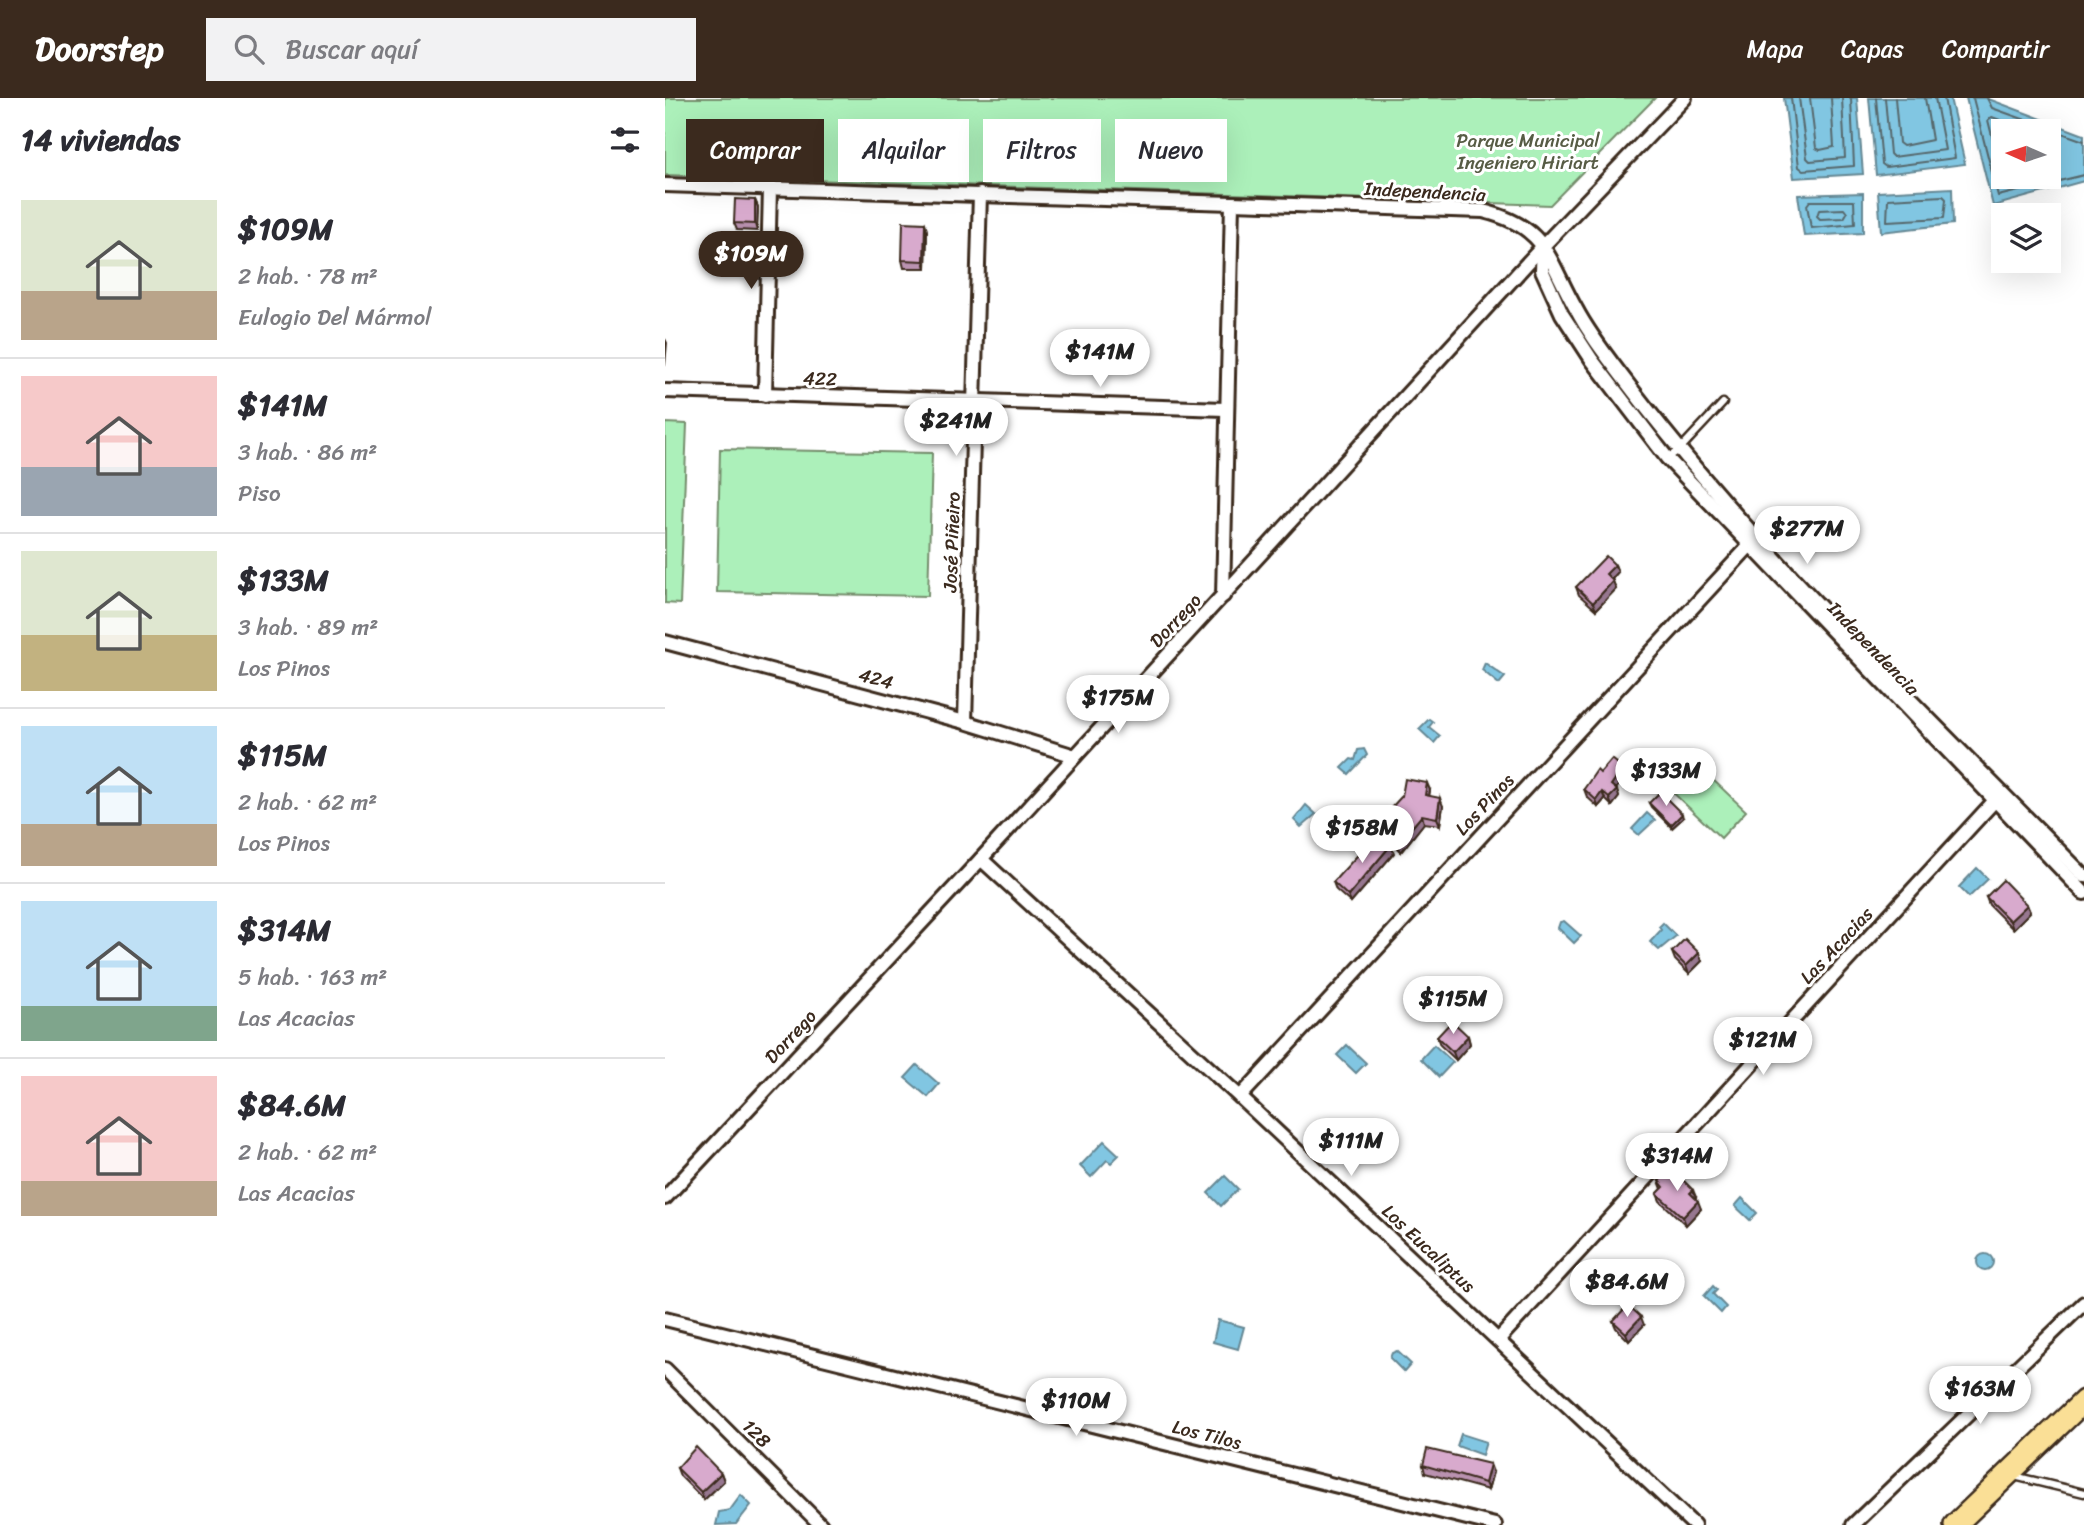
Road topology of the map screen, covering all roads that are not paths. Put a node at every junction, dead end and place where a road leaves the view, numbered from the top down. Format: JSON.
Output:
{"nodes":[{"id":1,"x":1685,"y":98,"type":"edge"},
{"id":2,"x":665,"y":185,"type":"edge"},
{"id":3,"x":771,"y":188,"type":"junction"},
{"id":4,"x":980,"y":194,"type":"junction"},
{"id":5,"x":1232,"y":203,"type":"junction"},
{"id":6,"x":1543,"y":246,"type":"junction"},
{"id":7,"x":665,"y":391,"type":"edge"},
{"id":8,"x":765,"y":395,"type":"junction"},
{"id":9,"x":974,"y":402,"type":"junction"},
{"id":10,"x":1723,"y":403,"type":"dead end"},
{"id":11,"x":1225,"y":409,"type":"junction"},
{"id":12,"x":1673,"y":454,"type":"junction"},
{"id":13,"x":1753,"y":542,"type":"junction"},
{"id":14,"x":1223,"y":597,"type":"junction"},
{"id":15,"x":665,"y":642,"type":"edge"},
{"id":16,"x":965,"y":722,"type":"junction"},
{"id":17,"x":1075,"y":757,"type":"junction"},
{"id":18,"x":1998,"y":797,"type":"junction"},
{"id":19,"x":981,"y":859,"type":"junction"},
{"id":20,"x":2084,"y":876,"type":"edge"},
{"id":21,"x":2084,"y":893,"type":"edge"},
{"id":22,"x":1240,"y":1097,"type":"junction"},
{"id":23,"x":665,"y":1198,"type":"edge"},
{"id":24,"x":2084,"y":1303,"type":"edge"},
{"id":25,"x":665,"y":1320,"type":"edge"},
{"id":26,"x":1498,"y":1340,"type":"junction"},
{"id":27,"x":665,"y":1368,"type":"edge"},
{"id":28,"x":2084,"y":1401,"type":"edge"},
{"id":29,"x":2008,"y":1475,"type":"junction"},
{"id":30,"x":2084,"y":1493,"type":"edge"},
{"id":31,"x":821,"y":1525,"type":"edge"},
{"id":32,"x":1495,"y":1525,"type":"edge"},
{"id":33,"x":1695,"y":1525,"type":"edge"},
{"id":34,"x":1853,"y":1525,"type":"edge"},
{"id":35,"x":1955,"y":1525,"type":"edge"}],
"edges":[{"from":1,"to":6,"type":"street","name":"Dorrego"},
{"from":2,"to":3,"type":"street","name":"Independencia"},
{"from":3,"to":4,"type":"street","name":"Independencia"},
{"from":3,"to":8,"type":"street"},
{"from":4,"to":5,"type":"street","name":"Independencia"},
{"from":4,"to":9,"type":"street","name":"José Piñeiro"},
{"from":5,"to":6,"type":"street","name":"Independencia"},
{"from":5,"to":11,"type":"street"},
{"from":6,"to":12,"type":"street","name":"Independencia"},
{"from":6,"to":14,"type":"street","name":"Dorrego"},
{"from":7,"to":8,"type":"street","name":"422"},
{"from":8,"to":9,"type":"street","name":"422"},
{"from":9,"to":11,"type":"street","name":"422"},
{"from":9,"to":16,"type":"street","name":"José Piñeiro"},
{"from":10,"to":12,"type":"lane"},
{"from":11,"to":14,"type":"street"},
{"from":12,"to":13,"type":"street","name":"Independencia"},
{"from":13,"to":18,"type":"street","name":"Independencia"},
{"from":13,"to":22,"type":"street","name":"Los Pinos"},
{"from":14,"to":17,"type":"street","name":"Dorrego"},
{"from":15,"to":16,"type":"street","name":"424"},
{"from":16,"to":17,"type":"street","name":"424"},
{"from":17,"to":19,"type":"street","name":"Dorrego"},
{"from":18,"to":20,"type":"street","name":"Independencia"},
{"from":18,"to":21,"type":"street","name":"Independencia"},
{"from":18,"to":26,"type":"street","name":"Las Acacias"},
{"from":19,"to":22,"type":"street","name":"Los Eucaliptus"},
{"from":19,"to":23,"type":"street","name":"Dorrego"},
{"from":22,"to":26,"type":"street","name":"Los Eucaliptus"},
{"from":24,"to":34,"type":"street"},
{"from":25,"to":32,"type":"street","name":"Los Tilos"},
{"from":26,"to":33,"type":"street","name":"Los Eucaliptus"},
{"from":27,"to":31,"type":"street","name":"128"},
{"from":28,"to":29,"type":"main road"},
{"from":29,"to":30,"type":"lane"},
{"from":29,"to":35,"type":"main road"}]}
